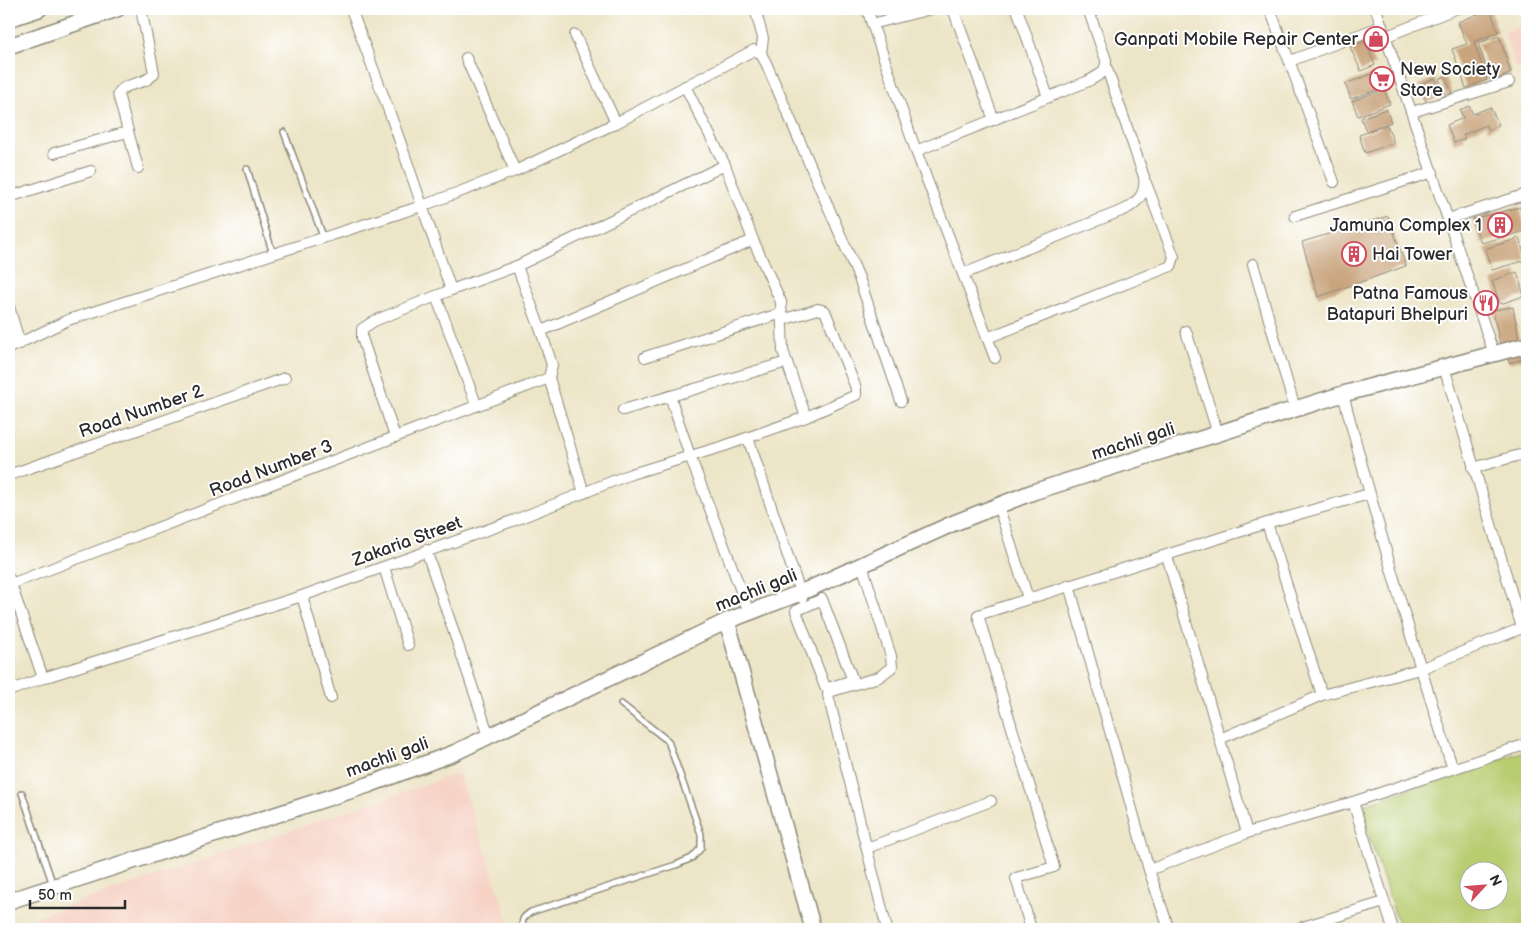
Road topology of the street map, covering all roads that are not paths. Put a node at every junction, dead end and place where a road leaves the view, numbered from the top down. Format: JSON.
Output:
{"nodes":[{"id":1,"x":39,"y":9,"type":"edge"},
{"id":2,"x":117,"y":9,"type":"edge"},
{"id":3,"x":141,"y":9,"type":"edge"},
{"id":4,"x":351,"y":9,"type":"edge"},
{"id":5,"x":755,"y":9,"type":"edge"},
{"id":6,"x":866,"y":9,"type":"edge"},
{"id":7,"x":932,"y":9,"type":"edge"},
{"id":8,"x":953,"y":9,"type":"edge"},
{"id":9,"x":1017,"y":9,"type":"edge"},
{"id":10,"x":1088,"y":9,"type":"edge"},
{"id":11,"x":1270,"y":9,"type":"edge"},
{"id":12,"x":1376,"y":9,"type":"edge"},
{"id":13,"x":1455,"y":9,"type":"edge"},
{"id":14,"x":9,"y":19,"type":"edge"},
{"id":15,"x":872,"y":24,"type":"junction"},
{"id":16,"x":1382,"y":26,"type":"junction"},
{"id":17,"x":575,"y":35,"type":"dead end"},
{"id":18,"x":1387,"y":36,"type":"junction"},
{"id":19,"x":9,"y":46,"type":"edge"},
{"id":20,"x":761,"y":54,"type":"junction"},
{"id":21,"x":466,"y":58,"type":"dead end"},
{"id":22,"x":1290,"y":61,"type":"junction"},
{"id":23,"x":1106,"y":66,"type":"junction"},
{"id":24,"x":1509,"y":82,"type":"dead end"},
{"id":25,"x":685,"y":86,"type":"junction"},
{"id":26,"x":1048,"y":97,"type":"junction"},
{"id":27,"x":1412,"y":112,"type":"junction"},
{"id":28,"x":994,"y":120,"type":"junction"},
{"id":29,"x":616,"y":122,"type":"junction"},
{"id":30,"x":127,"y":132,"type":"junction"},
{"id":31,"x":284,"y":132,"type":"dead end"},
{"id":32,"x":916,"y":151,"type":"junction"},
{"id":33,"x":54,"y":153,"type":"dead end"},
{"id":34,"x":725,"y":165,"type":"junction"},
{"id":35,"x":138,"y":168,"type":"dead end"},
{"id":36,"x":247,"y":168,"type":"dead end"},
{"id":37,"x":91,"y":171,"type":"dead end"},
{"id":38,"x":515,"y":171,"type":"junction"},
{"id":39,"x":1433,"y":172,"type":"junction"},
{"id":40,"x":1144,"y":177,"type":"junction"},
{"id":41,"x":1334,"y":182,"type":"dead end"},
{"id":42,"x":1527,"y":194,"type":"edge"},
{"id":43,"x":9,"y":197,"type":"edge"},
{"id":44,"x":422,"y":206,"type":"junction"},
{"id":45,"x":1295,"y":216,"type":"dead end"},
{"id":46,"x":1448,"y":219,"type":"junction"},
{"id":47,"x":324,"y":238,"type":"junction"},
{"id":48,"x":753,"y":240,"type":"junction"},
{"id":49,"x":273,"y":254,"type":"junction"},
{"id":50,"x":1253,"y":264,"type":"dead end"},
{"id":51,"x":517,"y":266,"type":"junction"},
{"id":52,"x":962,"y":274,"type":"junction"},
{"id":53,"x":451,"y":290,"type":"junction"},
{"id":54,"x":436,"y":296,"type":"junction"},
{"id":55,"x":9,"y":306,"type":"edge"},
{"id":56,"x":782,"y":317,"type":"junction"},
{"id":57,"x":541,"y":331,"type":"junction"},
{"id":58,"x":1186,"y":331,"type":"dead end"},
{"id":59,"x":987,"y":338,"type":"junction"},
{"id":60,"x":20,"y":344,"type":"junction"},
{"id":61,"x":1527,"y":345,"type":"edge"},
{"id":62,"x":9,"y":348,"type":"edge"},
{"id":63,"x":1494,"y":354,"type":"junction"},
{"id":64,"x":645,"y":357,"type":"dead end"},
{"id":65,"x":995,"y":358,"type":"dead end"},
{"id":66,"x":787,"y":362,"type":"junction"},
{"id":67,"x":1444,"y":367,"type":"junction"},
{"id":68,"x":285,"y":378,"type":"dead end"},
{"id":69,"x":548,"y":378,"type":"junction"},
{"id":70,"x":1343,"y":394,"type":"junction"},
{"id":71,"x":670,"y":396,"type":"junction"},
{"id":72,"x":901,"y":401,"type":"dead end"},
{"id":73,"x":476,"y":404,"type":"junction"},
{"id":74,"x":1295,"y":409,"type":"junction"},
{"id":75,"x":623,"y":410,"type":"dead end"},
{"id":76,"x":806,"y":417,"type":"junction"},
{"id":77,"x":1218,"y":434,"type":"junction"},
{"id":78,"x":395,"y":437,"type":"junction"},
{"id":79,"x":748,"y":438,"type":"junction"},
{"id":80,"x":1527,"y":452,"type":"edge"},
{"id":81,"x":690,"y":456,"type":"junction"},
{"id":82,"x":1473,"y":468,"type":"junction"},
{"id":83,"x":9,"y":475,"type":"edge"},
{"id":84,"x":584,"y":492,"type":"junction"},
{"id":85,"x":1369,"y":494,"type":"junction"},
{"id":86,"x":998,"y":506,"type":"junction"},
{"id":87,"x":1267,"y":523,"type":"junction"},
{"id":88,"x":426,"y":550,"type":"junction"},
{"id":89,"x":1167,"y":556,"type":"junction"},
{"id":90,"x":862,"y":565,"type":"junction"},
{"id":91,"x":384,"y":567,"type":"junction"},
{"id":92,"x":10,"y":581,"type":"edge"},
{"id":93,"x":1069,"y":585,"type":"junction"},
{"id":94,"x":302,"y":596,"type":"junction"},
{"id":95,"x":1028,"y":598,"type":"junction"},
{"id":96,"x":803,"y":600,"type":"junction"},
{"id":97,"x":749,"y":612,"type":"junction"},
{"id":98,"x":727,"y":620,"type":"junction"},
{"id":99,"x":1525,"y":627,"type":"edge"},
{"id":100,"x":408,"y":645,"type":"dead end"},
{"id":101,"x":1420,"y":669,"type":"junction"},
{"id":102,"x":43,"y":678,"type":"junction"},
{"id":103,"x":834,"y":689,"type":"junction"},
{"id":104,"x":9,"y":691,"type":"edge"},
{"id":105,"x":1322,"y":695,"type":"junction"},
{"id":106,"x":331,"y":698,"type":"dead end"},
{"id":107,"x":621,"y":704,"type":"dead end"},
{"id":108,"x":489,"y":736,"type":"junction"},
{"id":109,"x":1222,"y":738,"type":"junction"},
{"id":110,"x":1527,"y":744,"type":"edge"},
{"id":111,"x":1453,"y":769,"type":"junction"},
{"id":112,"x":22,"y":793,"type":"dead end"},
{"id":113,"x":991,"y":801,"type":"dead end"},
{"id":114,"x":1353,"y":802,"type":"junction"},
{"id":115,"x":1247,"y":833,"type":"junction"},
{"id":116,"x":867,"y":848,"type":"junction"},
{"id":117,"x":1149,"y":870,"type":"junction"},
{"id":118,"x":53,"y":886,"type":"junction"},
{"id":119,"x":9,"y":901,"type":"edge"},
{"id":120,"x":1384,"y":902,"type":"junction"},
{"id":121,"x":523,"y":929,"type":"edge"},
{"id":122,"x":812,"y":929,"type":"edge"},
{"id":123,"x":887,"y":929,"type":"edge"},
{"id":124,"x":1031,"y":929,"type":"edge"},
{"id":125,"x":1170,"y":929,"type":"edge"},
{"id":126,"x":1296,"y":929,"type":"edge"},
{"id":127,"x":1393,"y":929,"type":"edge"}],
"edges":[{"from":1,"to":14,"type":"street"},
{"from":2,"to":19,"type":"street"},
{"from":3,"to":30,"type":"street"},
{"from":4,"to":44,"type":"street"},
{"from":5,"to":20,"type":"street"},
{"from":6,"to":15,"type":"street"},
{"from":7,"to":15,"type":"street"},
{"from":8,"to":28,"type":"street"},
{"from":9,"to":26,"type":"street"},
{"from":10,"to":23,"type":"street"},
{"from":11,"to":22,"type":"street"},
{"from":12,"to":16,"type":"street"},
{"from":13,"to":18,"type":"street"},
{"from":15,"to":32,"type":"street"},
{"from":16,"to":18,"type":"street"},
{"from":16,"to":22,"type":"street"},
{"from":17,"to":29,"type":"street"},
{"from":18,"to":27,"type":"street"},
{"from":20,"to":25,"type":"street"},
{"from":20,"to":72,"type":"street"},
{"from":21,"to":38,"type":"street"},
{"from":22,"to":41,"type":"street"},
{"from":23,"to":26,"type":"street"},
{"from":23,"to":40,"type":"street"},
{"from":24,"to":27,"type":"street"},
{"from":25,"to":29,"type":"street"},
{"from":25,"to":34,"type":"street"},
{"from":26,"to":28,"type":"street"},
{"from":27,"to":39,"type":"street"},
{"from":28,"to":32,"type":"street"},
{"from":29,"to":38,"type":"street"},
{"from":30,"to":33,"type":"street"},
{"from":30,"to":35,"type":"street"},
{"from":31,"to":47,"type":"lane"},
{"from":32,"to":52,"type":"street"},
{"from":34,"to":48,"type":"street"},
{"from":34,"to":51,"type":"street"},
{"from":36,"to":49,"type":"lane"},
{"from":37,"to":43,"type":"street"},
{"from":38,"to":44,"type":"street"},
{"from":39,"to":45,"type":"street"},
{"from":39,"to":46,"type":"street"},
{"from":40,"to":52,"type":"street"},
{"from":40,"to":59,"type":"street"},
{"from":42,"to":46,"type":"street"},
{"from":44,"to":47,"type":"street"},
{"from":44,"to":53,"type":"street"},
{"from":46,"to":63,"type":"street"},
{"from":47,"to":49,"type":"street"},
{"from":48,"to":56,"type":"street"},
{"from":48,"to":57,"type":"street"},
{"from":49,"to":60,"type":"street"},
{"from":50,"to":74,"type":"street"},
{"from":51,"to":53,"type":"street"},
{"from":51,"to":57,"type":"street"},
{"from":52,"to":59,"type":"street"},
{"from":53,"to":54,"type":"street"},
{"from":54,"to":73,"type":"street"},
{"from":54,"to":78,"type":"street"},
{"from":55,"to":60,"type":"street"},
{"from":56,"to":64,"type":"street"},
{"from":56,"to":66,"type":"street"},
{"from":56,"to":76,"type":"street","name":"Zakaria Street"},
{"from":57,"to":69,"type":"street"},
{"from":58,"to":77,"type":"street"},
{"from":59,"to":65,"type":"street"},
{"from":60,"to":62,"type":"street"},
{"from":61,"to":63,"type":"street","name":"machli gali"},
{"from":63,"to":67,"type":"street","name":"machli gali"},
{"from":66,"to":71,"type":"street"},
{"from":66,"to":76,"type":"street"},
{"from":67,"to":70,"type":"street","name":"machli gali"},
{"from":67,"to":82,"type":"street"},
{"from":68,"to":83,"type":"street","name":"Road Number 2"},
{"from":69,"to":73,"type":"street","name":"Road Number 3"},
{"from":69,"to":84,"type":"street"},
{"from":70,"to":74,"type":"street","name":"machli gali"},
{"from":70,"to":85,"type":"street"},
{"from":71,"to":75,"type":"street"},
{"from":71,"to":81,"type":"street"},
{"from":73,"to":78,"type":"street","name":"Road Number 3"},
{"from":74,"to":77,"type":"street","name":"machli gali"},
{"from":76,"to":79,"type":"street","name":"Zakaria Street"},
{"from":77,"to":86,"type":"street","name":"machli gali"},
{"from":78,"to":92,"type":"street","name":"Road Number 3"},
{"from":79,"to":81,"type":"street","name":"Zakaria Street"},
{"from":79,"to":96,"type":"street"},
{"from":80,"to":82,"type":"street"},
{"from":81,"to":84,"type":"street","name":"Zakaria Street"},
{"from":81,"to":97,"type":"street"},
{"from":82,"to":99,"type":"street"},
{"from":84,"to":88,"type":"street","name":"Zakaria Street"},
{"from":85,"to":87,"type":"street"},
{"from":85,"to":101,"type":"street"},
{"from":86,"to":90,"type":"street","name":"machli gali"},
{"from":86,"to":95,"type":"street"},
{"from":87,"to":89,"type":"street"},
{"from":87,"to":105,"type":"street"},
{"from":88,"to":91,"type":"street","name":"Zakaria Street"},
{"from":88,"to":108,"type":"street"},
{"from":89,"to":93,"type":"street"},
{"from":89,"to":109,"type":"street"},
{"from":90,"to":96,"type":"street","name":"machli gali"},
{"from":90,"to":103,"type":"street"},
{"from":91,"to":94,"type":"street","name":"Zakaria Street"},
{"from":91,"to":100,"type":"street"},
{"from":92,"to":102,"type":"street"},
{"from":93,"to":95,"type":"street"},
{"from":93,"to":117,"type":"street"},
{"from":94,"to":102,"type":"street","name":"Zakaria Street"},
{"from":94,"to":106,"type":"street"},
{"from":95,"to":124,"type":"street"},
{"from":96,"to":97,"type":"street","name":"machli gali"},
{"from":96,"to":103,"type":"street"},
{"from":96,"to":103,"type":"street"},
{"from":97,"to":98,"type":"street","name":"machli gali"},
{"from":98,"to":108,"type":"street","name":"machli gali"},
{"from":98,"to":122,"type":"street"},
{"from":99,"to":101,"type":"street"},
{"from":101,"to":105,"type":"street"},
{"from":101,"to":111,"type":"street"},
{"from":102,"to":104,"type":"street","name":"Zakaria Street"},
{"from":103,"to":116,"type":"street"},
{"from":105,"to":109,"type":"street"},
{"from":107,"to":121,"type":"lane"},
{"from":108,"to":118,"type":"street","name":"machli gali"},
{"from":109,"to":115,"type":"street"},
{"from":110,"to":111,"type":"street"},
{"from":111,"to":114,"type":"street"},
{"from":112,"to":118,"type":"lane"},
{"from":113,"to":116,"type":"street"},
{"from":114,"to":115,"type":"street"},
{"from":114,"to":120,"type":"street"},
{"from":115,"to":117,"type":"street"},
{"from":116,"to":123,"type":"street"},
{"from":117,"to":125,"type":"street"},
{"from":118,"to":119,"type":"street","name":"machli gali"},
{"from":120,"to":126,"type":"street"},
{"from":120,"to":127,"type":"street"}]}
